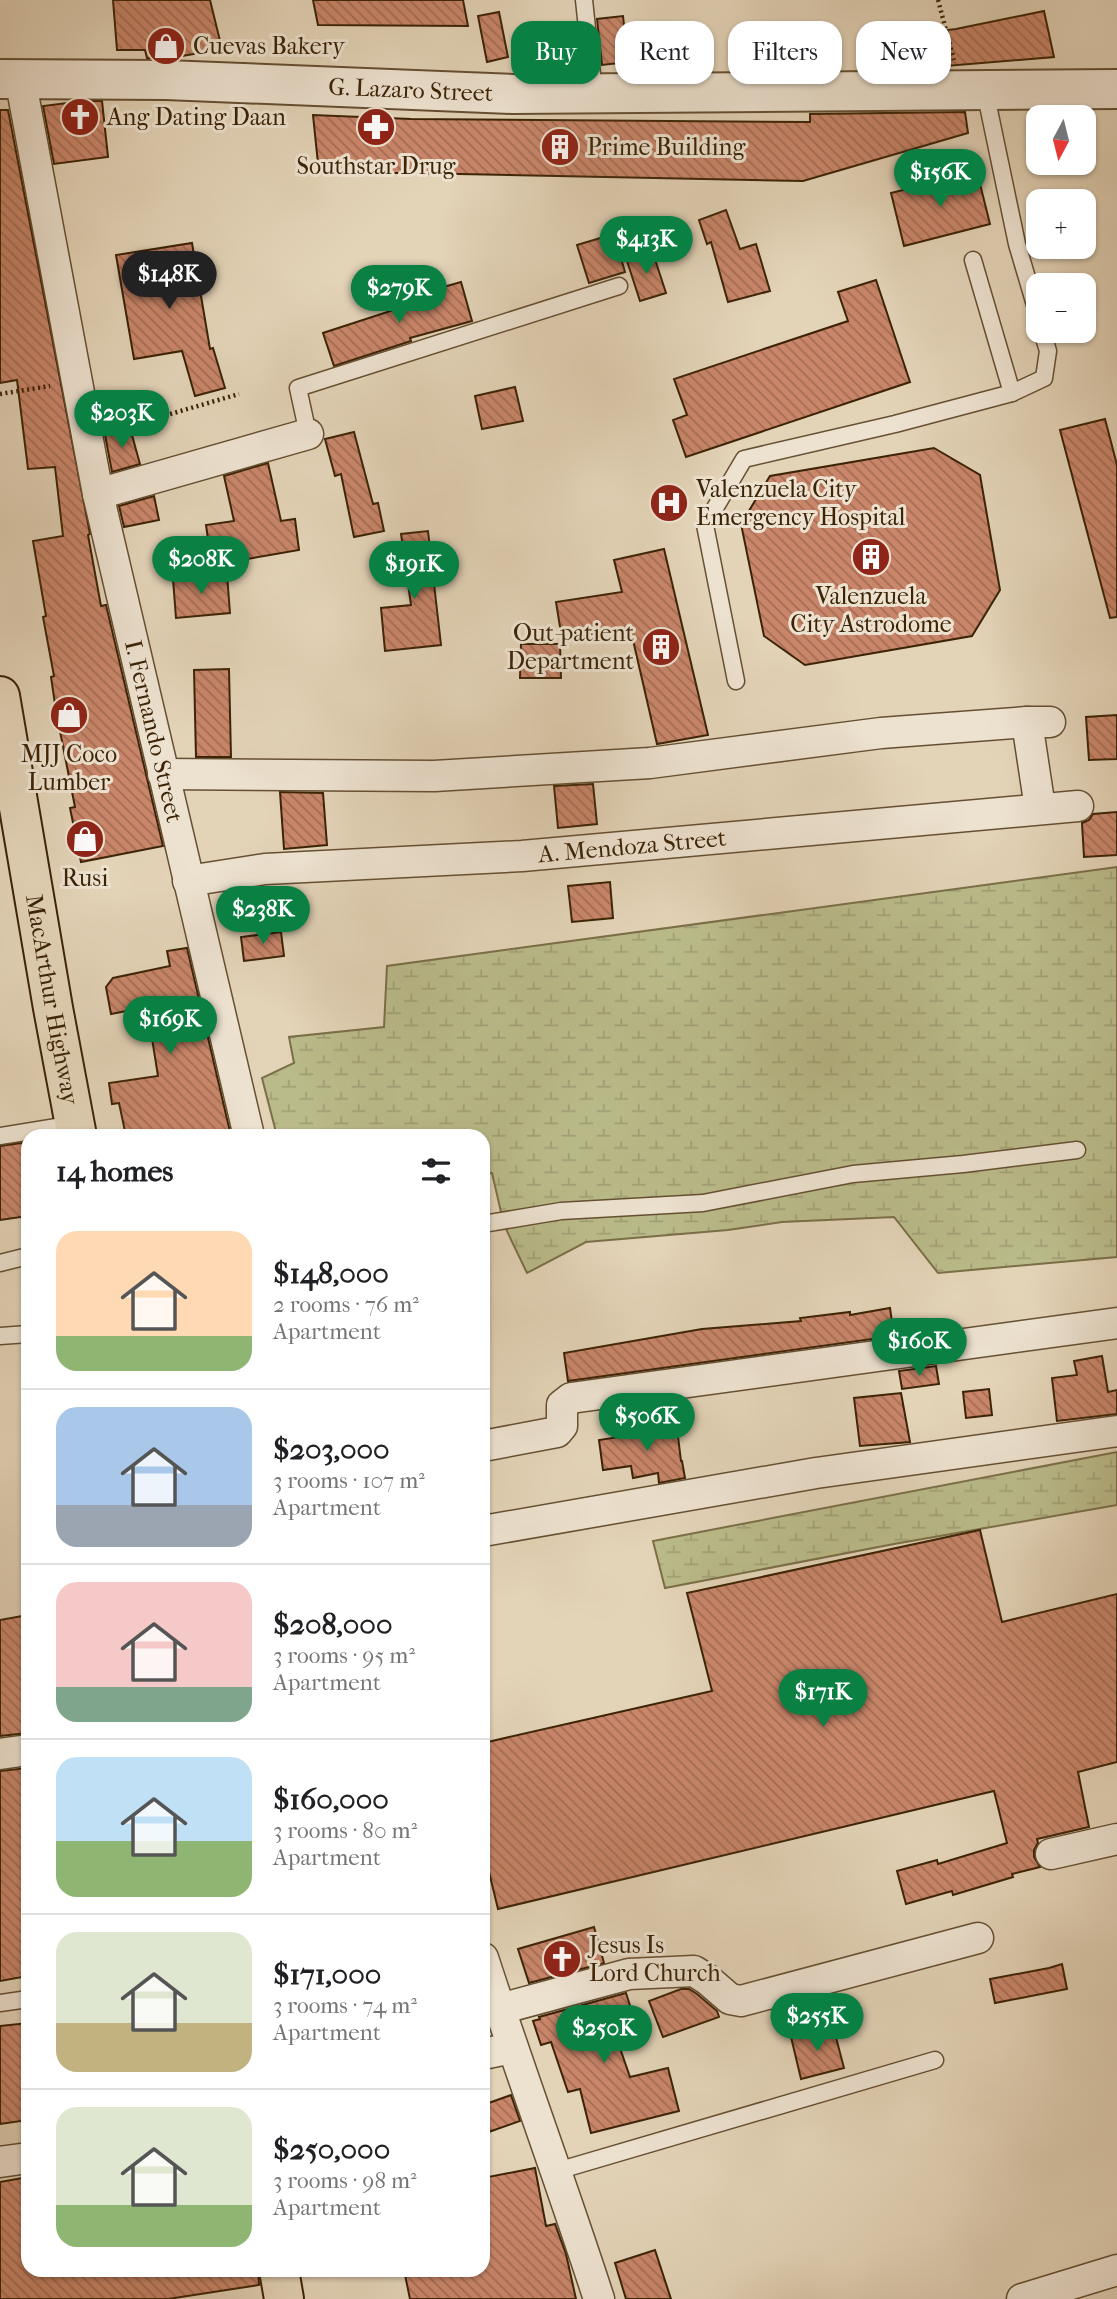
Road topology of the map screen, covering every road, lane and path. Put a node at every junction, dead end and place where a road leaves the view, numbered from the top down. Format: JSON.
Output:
{"nodes":[{"id":1,"x":584,"y":0,"type":"edge"},
{"id":2,"x":938,"y":0,"type":"edge"},
{"id":3,"x":10,"y":78,"type":"edge"},
{"id":4,"x":1117,"y":89,"type":"edge"},
{"id":5,"x":974,"y":91,"type":"junction"},
{"id":6,"x":594,"y":93,"type":"junction"},
{"id":7,"x":973,"y":260,"type":"dead end"},
{"id":8,"x":1026,"y":274,"type":"edge"},
{"id":9,"x":619,"y":286,"type":"dead end"},
{"id":10,"x":1046,"y":343,"type":"edge"},
{"id":11,"x":75,"y":382,"type":"junction"},
{"id":12,"x":1012,"y":393,"type":"junction"},
{"id":13,"x":0,"y":394,"type":"edge"},
{"id":14,"x":239,"y":394,"type":"dead end"},
{"id":15,"x":308,"y":434,"type":"joint"},
{"id":16,"x":87,"y":438,"type":"junction"},
{"id":17,"x":97,"y":494,"type":"junction"},
{"id":18,"x":736,"y":681,"type":"dead end"},
{"id":19,"x":0,"y":696,"type":"edge"},
{"id":20,"x":163,"y":774,"type":"junction"},
{"id":21,"x":1078,"y":806,"type":"dead end"},
{"id":22,"x":1040,"y":808,"type":"junction"},
{"id":23,"x":188,"y":881,"type":"junction"},
{"id":24,"x":76,"y":1129,"type":"edge"},
{"id":25,"x":247,"y":1129,"type":"edge"},
{"id":26,"x":21,"y":1134,"type":"edge"},
{"id":27,"x":0,"y":1136,"type":"edge"},
{"id":28,"x":1077,"y":1150,"type":"dead end"},
{"id":29,"x":490,"y":1223,"type":"edge"},
{"id":30,"x":21,"y":1258,"type":"edge"},
{"id":31,"x":0,"y":1263,"type":"edge"},
{"id":32,"x":1117,"y":1323,"type":"edge"},
{"id":33,"x":21,"y":1334,"type":"edge"},
{"id":34,"x":0,"y":1336,"type":"edge"},
{"id":35,"x":1117,"y":1431,"type":"edge"},
{"id":36,"x":490,"y":1445,"type":"edge"},
{"id":37,"x":490,"y":1530,"type":"edge"},
{"id":38,"x":21,"y":1751,"type":"edge"},
{"id":39,"x":0,"y":1754,"type":"edge"},
{"id":40,"x":1117,"y":1839,"type":"edge"},
{"id":41,"x":1051,"y":1854,"type":"dead end"},
{"id":42,"x":978,"y":1938,"type":"dead end"},
{"id":43,"x":490,"y":1979,"type":"edge"},
{"id":44,"x":21,"y":1999,"type":"edge"},
{"id":45,"x":0,"y":2003,"type":"edge"},
{"id":46,"x":500,"y":2010,"type":"junction"},
{"id":47,"x":512,"y":2048,"type":"junction"},
{"id":48,"x":490,"y":2053,"type":"edge"},
{"id":49,"x":935,"y":2060,"type":"dead end"},
{"id":50,"x":21,"y":2159,"type":"edge"},
{"id":51,"x":0,"y":2162,"type":"edge"},
{"id":52,"x":557,"y":2171,"type":"junction"},
{"id":53,"x":1116,"y":2274,"type":"edge"},
{"id":54,"x":280,"y":2277,"type":"edge"},
{"id":55,"x":284,"y":2299,"type":"edge"},
{"id":56,"x":599,"y":2299,"type":"edge"},
{"id":57,"x":1022,"y":2299,"type":"edge"}],
"edges":[{"from":1,"to":6,"type":"lane"},
{"from":2,"to":5,"type":"path"},
{"from":3,"to":6,"type":"street","name":"G. Lazaro Street"},
{"from":3,"to":11,"type":"street","name":"I. Fernando Street"},
{"from":4,"to":5,"type":"street","name":"G. Lazaro Street"},
{"from":5,"to":6,"type":"street","name":"G. Lazaro Street"},
{"from":5,"to":8,"type":"lane"},
{"from":7,"to":12,"type":"lane"},
{"from":9,"to":15,"type":"lane"},
{"from":10,"to":12,"type":"lane"},
{"from":11,"to":13,"type":"path"},
{"from":11,"to":16,"type":"street","name":"I. Fernando Street"},
{"from":12,"to":18,"type":"lane"},
{"from":14,"to":16,"type":"path"},
{"from":15,"to":17,"type":"street"},
{"from":16,"to":17,"type":"street","name":"I. Fernando Street"},
{"from":17,"to":20,"type":"street","name":"I. Fernando Street"},
{"from":19,"to":24,"type":"highway","name":"MacArthur Highway"},
{"from":20,"to":22,"type":"street"},
{"from":20,"to":23,"type":"street","name":"I. Fernando Street"},
{"from":21,"to":22,"type":"street","name":"A. Mendoza Street"},
{"from":22,"to":23,"type":"street","name":"A. Mendoza Street"},
{"from":23,"to":25,"type":"street","name":"I. Fernando Street"},
{"from":26,"to":27,"type":"lane"},
{"from":28,"to":29,"type":"lane"},
{"from":30,"to":31,"type":"lane"},
{"from":32,"to":36,"type":"street"},
{"from":33,"to":34,"type":"lane"},
{"from":35,"to":37,"type":"street"},
{"from":38,"to":39,"type":"street"},
{"from":40,"to":41,"type":"street"},
{"from":42,"to":46,"type":"street"},
{"from":43,"to":46,"type":"street"},
{"from":44,"to":45,"type":"lane"},
{"from":46,"to":47,"type":"street"},
{"from":47,"to":48,"type":"street"},
{"from":47,"to":52,"type":"street"},
{"from":49,"to":52,"type":"lane"},
{"from":50,"to":51,"type":"street"},
{"from":52,"to":56,"type":"street"},
{"from":53,"to":57,"type":"street"},
{"from":54,"to":55,"type":"highway"}]}
